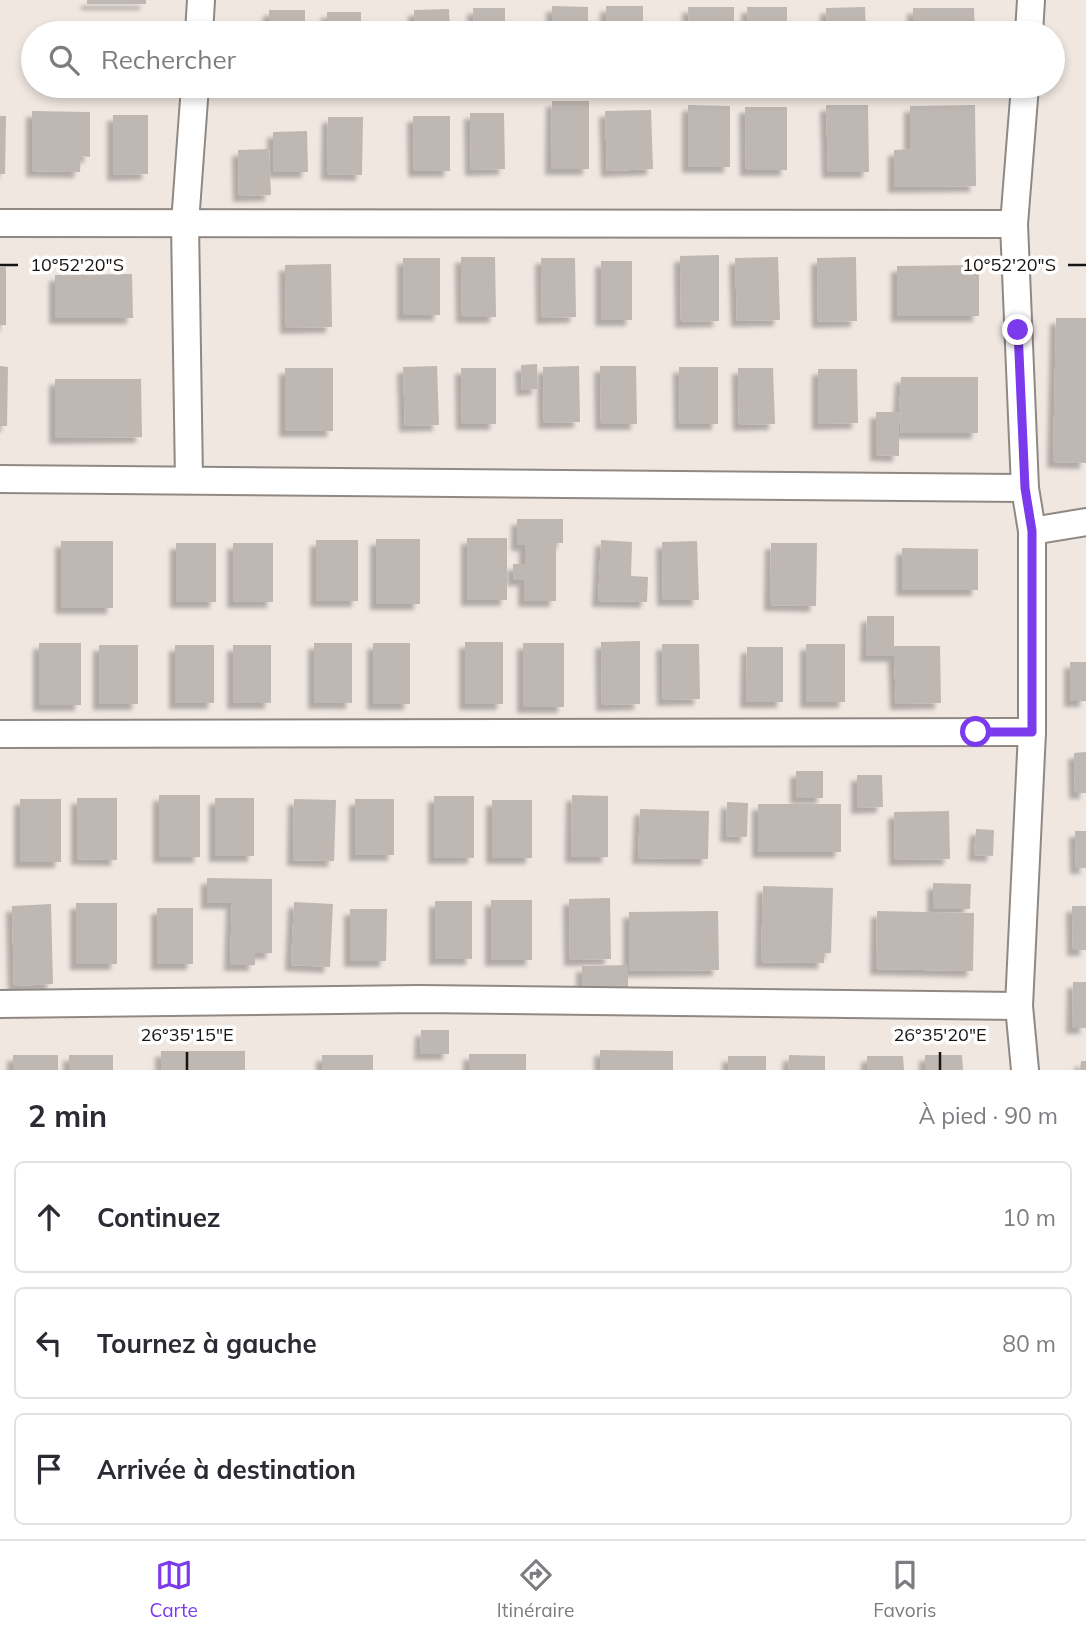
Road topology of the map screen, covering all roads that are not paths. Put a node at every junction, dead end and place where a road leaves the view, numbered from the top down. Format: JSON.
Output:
{"nodes":[{"id":1,"x":201,"y":0,"type":"edge"},
{"id":2,"x":1031,"y":0,"type":"edge"},
{"id":3,"x":200,"y":21,"type":"edge"},
{"id":4,"x":1029,"y":21,"type":"edge"},
{"id":5,"x":194,"y":98,"type":"edge"},
{"id":6,"x":1024,"y":98,"type":"edge"},
{"id":7,"x":0,"y":223,"type":"edge"},
{"id":8,"x":185,"y":223,"type":"junction"},
{"id":9,"x":1014,"y":224,"type":"junction"},
{"id":10,"x":0,"y":479,"type":"edge"},
{"id":11,"x":189,"y":480,"type":"junction"},
{"id":12,"x":1025,"y":488,"type":"junction"},
{"id":13,"x":1086,"y":522,"type":"edge"},
{"id":14,"x":1032,"y":531,"type":"junction"},
{"id":15,"x":1032,"y":732,"type":"junction"},
{"id":16,"x":0,"y":734,"type":"edge"},
{"id":17,"x":0,"y":1004,"type":"edge"},
{"id":18,"x":1019,"y":1006,"type":"junction"},
{"id":19,"x":1025,"y":1070,"type":"edge"}],
"edges":[{"from":1,"to":3,"type":"street"},
{"from":2,"to":4,"type":"street"},
{"from":5,"to":8,"type":"street"},
{"from":6,"to":9,"type":"street"},
{"from":7,"to":8,"type":"street"},
{"from":8,"to":9,"type":"street"},
{"from":8,"to":11,"type":"street"},
{"from":9,"to":12,"type":"street"},
{"from":10,"to":11,"type":"street"},
{"from":11,"to":12,"type":"street"},
{"from":12,"to":14,"type":"street"},
{"from":13,"to":14,"type":"street"},
{"from":14,"to":15,"type":"street"},
{"from":15,"to":16,"type":"street"},
{"from":15,"to":18,"type":"street"},
{"from":17,"to":18,"type":"street"},
{"from":18,"to":19,"type":"street"}]}
